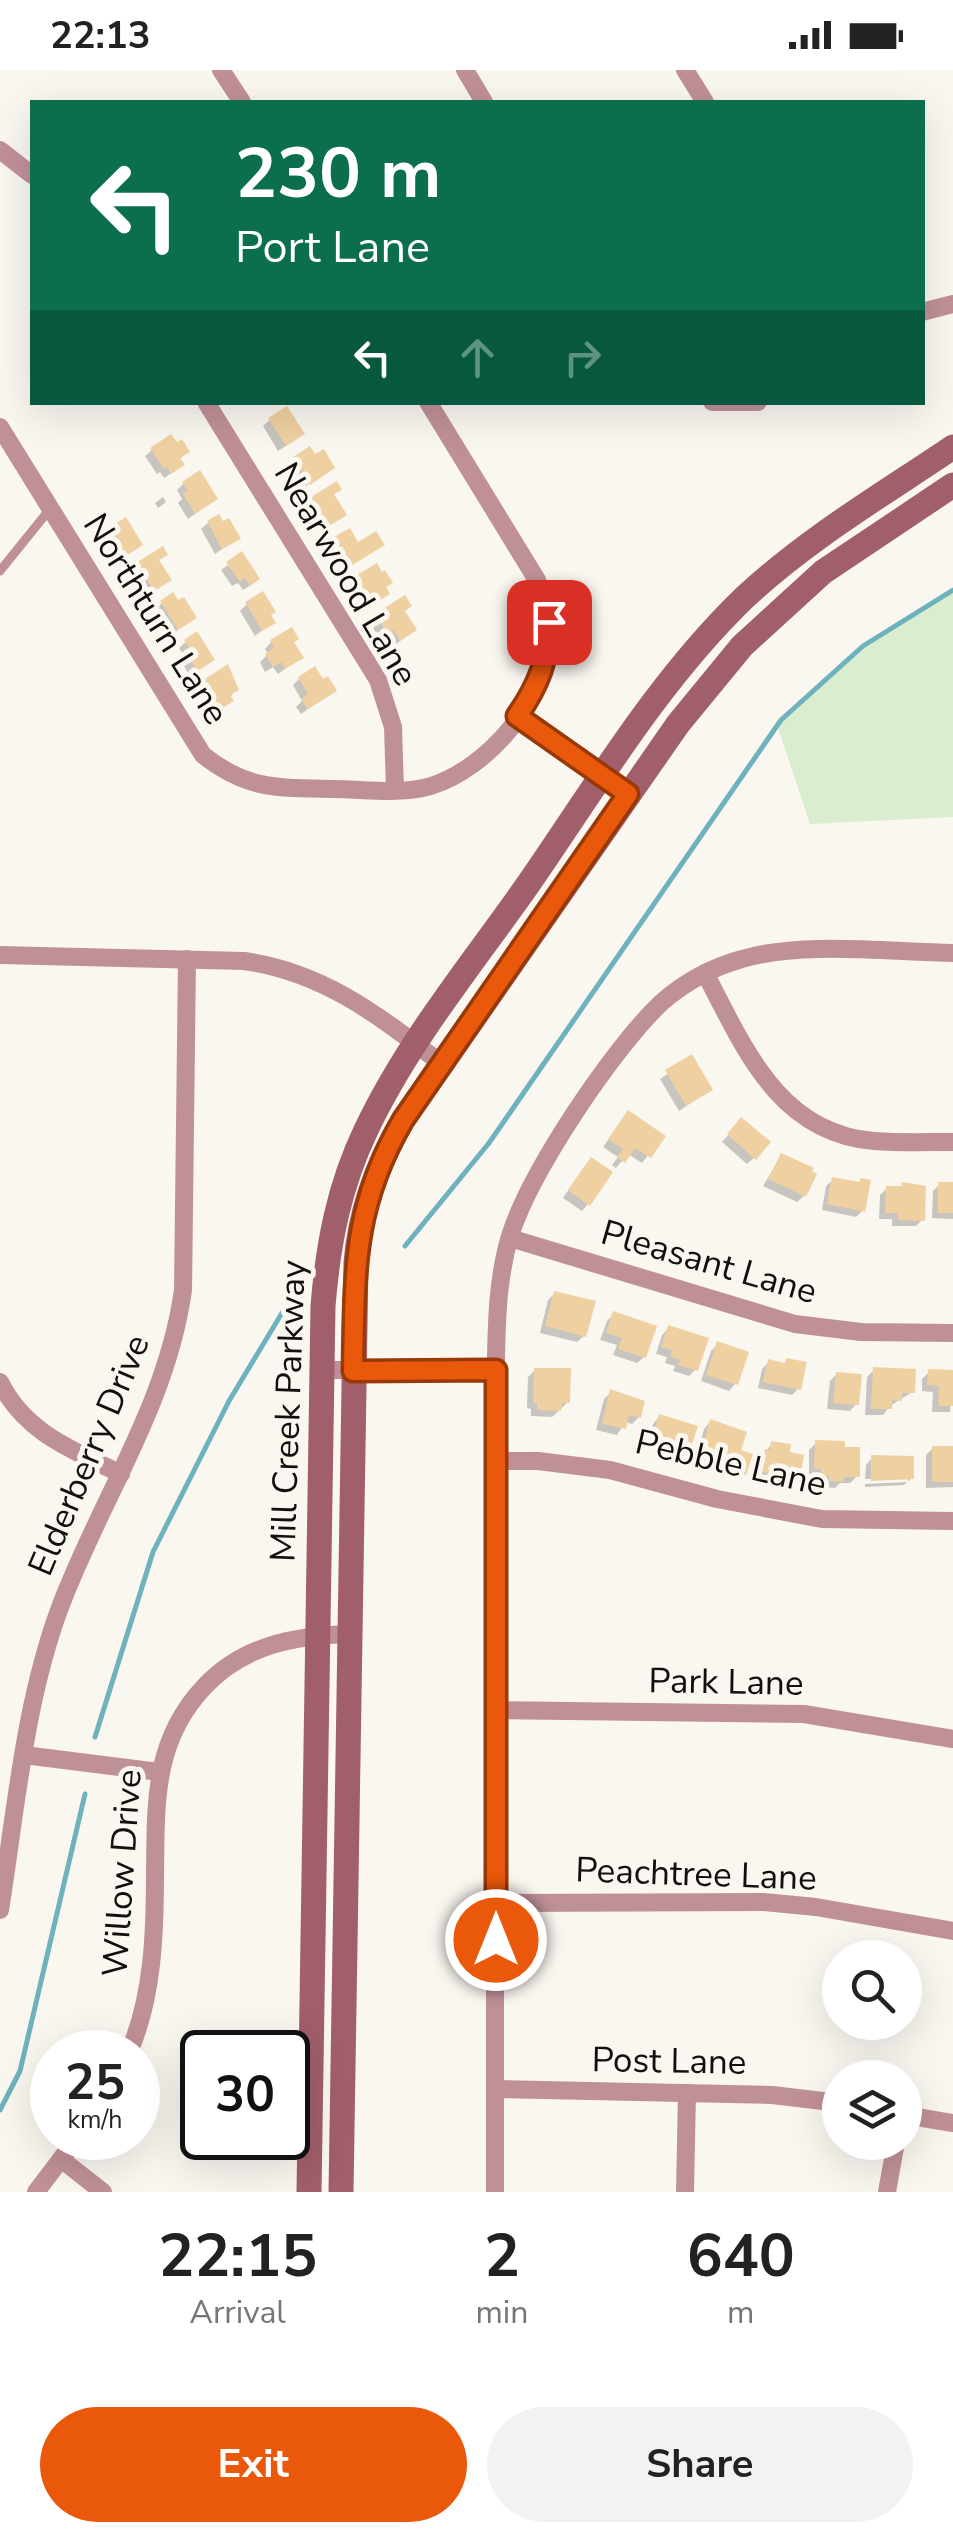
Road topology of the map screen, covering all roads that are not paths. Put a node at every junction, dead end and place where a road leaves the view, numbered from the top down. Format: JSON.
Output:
{"nodes":[{"id":1,"x":222,"y":70,"type":"edge"},
{"id":2,"x":465,"y":70,"type":"edge"},
{"id":3,"x":685,"y":70,"type":"edge"},
{"id":4,"x":241,"y":100,"type":"edge"},
{"id":5,"x":483,"y":100,"type":"edge"},
{"id":6,"x":704,"y":100,"type":"edge"},
{"id":7,"x":0,"y":150,"type":"edge"},
{"id":8,"x":30,"y":173,"type":"edge"},
{"id":9,"x":953,"y":304,"type":"edge"},
{"id":10,"x":925,"y":311,"type":"edge"},
{"id":11,"x":208,"y":405,"type":"edge"},
{"id":12,"x":430,"y":405,"type":"edge"},
{"id":13,"x":0,"y":427,"type":"edge"},
{"id":14,"x":953,"y":447,"type":"edge"},
{"id":15,"x":953,"y":485,"type":"edge"},
{"id":16,"x":50,"y":509,"type":"junction"},
{"id":17,"x":4,"y":558,"type":"edge"},
{"id":18,"x":0,"y":571,"type":"edge"},
{"id":19,"x":517,"y":716,"type":"junction"},
{"id":20,"x":603,"y":776,"type":"junction"},
{"id":21,"x":395,"y":790,"type":"junction"},
{"id":22,"x":628,"y":794,"type":"junction"},
{"id":23,"x":953,"y":953,"type":"edge"},
{"id":24,"x":0,"y":955,"type":"edge"},
{"id":25,"x":187,"y":959,"type":"junction"},
{"id":26,"x":706,"y":973,"type":"junction"},
{"id":27,"x":416,"y":1044,"type":"junction"},
{"id":28,"x":442,"y":1064,"type":"junction"},
{"id":29,"x":953,"y":1142,"type":"edge"},
{"id":30,"x":510,"y":1238,"type":"junction"},
{"id":31,"x":953,"y":1334,"type":"edge"},
{"id":32,"x":322,"y":1370,"type":"junction"},
{"id":33,"x":496,"y":1370,"type":"junction"},
{"id":34,"x":353,"y":1371,"type":"junction"},
{"id":35,"x":0,"y":1382,"type":"edge"},
{"id":36,"x":495,"y":1461,"type":"junction"},
{"id":37,"x":122,"y":1474,"type":"junction"},
{"id":38,"x":953,"y":1521,"type":"edge"},
{"id":39,"x":350,"y":1634,"type":"junction"},
{"id":40,"x":317,"y":1635,"type":"junction"},
{"id":41,"x":495,"y":1710,"type":"junction"},
{"id":42,"x":953,"y":1739,"type":"edge"},
{"id":43,"x":24,"y":1755,"type":"junction"},
{"id":44,"x":159,"y":1772,"type":"junction"},
{"id":45,"x":496,"y":1903,"type":"junction"},
{"id":46,"x":0,"y":1910,"type":"edge"},
{"id":47,"x":953,"y":1932,"type":"edge"},
{"id":48,"x":136,"y":2030,"type":"edge"},
{"id":49,"x":496,"y":2089,"type":"junction"},
{"id":50,"x":687,"y":2093,"type":"junction"},
{"id":51,"x":822,"y":2101,"type":"edge"},
{"id":52,"x":922,"y":2117,"type":"edge"},
{"id":53,"x":953,"y":2123,"type":"edge"},
{"id":54,"x":60,"y":2160,"type":"edge"},
{"id":55,"x":62,"y":2160,"type":"edge"},
{"id":56,"x":893,"y":2160,"type":"edge"},
{"id":57,"x":36,"y":2192,"type":"edge"},
{"id":58,"x":103,"y":2192,"type":"edge"},
{"id":59,"x":309,"y":2192,"type":"edge"},
{"id":60,"x":341,"y":2192,"type":"edge"},
{"id":61,"x":495,"y":2192,"type":"edge"},
{"id":62,"x":685,"y":2192,"type":"edge"},
{"id":63,"x":887,"y":2192,"type":"edge"}],
"edges":[{"from":1,"to":4,"type":"street"},
{"from":2,"to":5,"type":"street"},
{"from":3,"to":6,"type":"street"},
{"from":7,"to":8,"type":"street"},
{"from":9,"to":10,"type":"street"},
{"from":11,"to":21,"type":"street","name":"Nearwood Lane"},
{"from":12,"to":19,"type":"street","name":"Northturn Lane"},
{"from":13,"to":16,"type":"street","name":"Northturn Lane"},
{"from":14,"to":20,"type":"main road","name":"Mill Creek Parkway"},
{"from":15,"to":22,"type":"main road","name":"Mill Creek Parkway"},
{"from":16,"to":17,"type":"lane"},
{"from":16,"to":21,"type":"street","name":"Northturn Lane"},
{"from":17,"to":18,"type":"lane"},
{"from":19,"to":20,"type":"street"},
{"from":19,"to":21,"type":"street","name":"Northturn Lane"},
{"from":20,"to":22,"type":"street"},
{"from":20,"to":27,"type":"main road","name":"Mill Creek Parkway"},
{"from":22,"to":28,"type":"main road","name":"Mill Creek Parkway"},
{"from":23,"to":26,"type":"street"},
{"from":24,"to":25,"type":"street"},
{"from":25,"to":27,"type":"street"},
{"from":25,"to":37,"type":"street","name":"Elderberry Drive"},
{"from":26,"to":29,"type":"street"},
{"from":26,"to":30,"type":"street"},
{"from":27,"to":28,"type":"street"},
{"from":27,"to":32,"type":"main road","name":"Mill Creek Parkway"},
{"from":28,"to":34,"type":"main road","name":"Mill Creek Parkway"},
{"from":30,"to":31,"type":"street","name":"Pleasant Lane"},
{"from":30,"to":33,"type":"street"},
{"from":32,"to":34,"type":"street"},
{"from":32,"to":40,"type":"main road","name":"Mill Creek Parkway"},
{"from":33,"to":34,"type":"street"},
{"from":33,"to":36,"type":"street"},
{"from":34,"to":39,"type":"main road","name":"Mill Creek Parkway"},
{"from":35,"to":37,"type":"street"},
{"from":36,"to":38,"type":"street","name":"Pebble Lane"},
{"from":36,"to":41,"type":"street"},
{"from":37,"to":43,"type":"street","name":"Elderberry Drive"},
{"from":39,"to":40,"type":"street","name":"Willow Drive"},
{"from":39,"to":60,"type":"main road","name":"Mill Creek Parkway"},
{"from":40,"to":44,"type":"street","name":"Willow Drive"},
{"from":40,"to":59,"type":"main road","name":"Mill Creek Parkway"},
{"from":41,"to":42,"type":"street","name":"Park Lane"},
{"from":41,"to":45,"type":"street"},
{"from":43,"to":44,"type":"street"},
{"from":43,"to":46,"type":"street","name":"Elderberry Drive"},
{"from":44,"to":48,"type":"street","name":"Willow Drive"},
{"from":45,"to":47,"type":"street","name":"Peachtree Lane"},
{"from":45,"to":49,"type":"street"},
{"from":49,"to":50,"type":"street","name":"Post Lane"},
{"from":49,"to":61,"type":"street"},
{"from":50,"to":51,"type":"street","name":"Post Lane"},
{"from":50,"to":62,"type":"street"},
{"from":52,"to":53,"type":"street"},
{"from":54,"to":57,"type":"street"},
{"from":55,"to":58,"type":"street"},
{"from":56,"to":63,"type":"street"}]}
